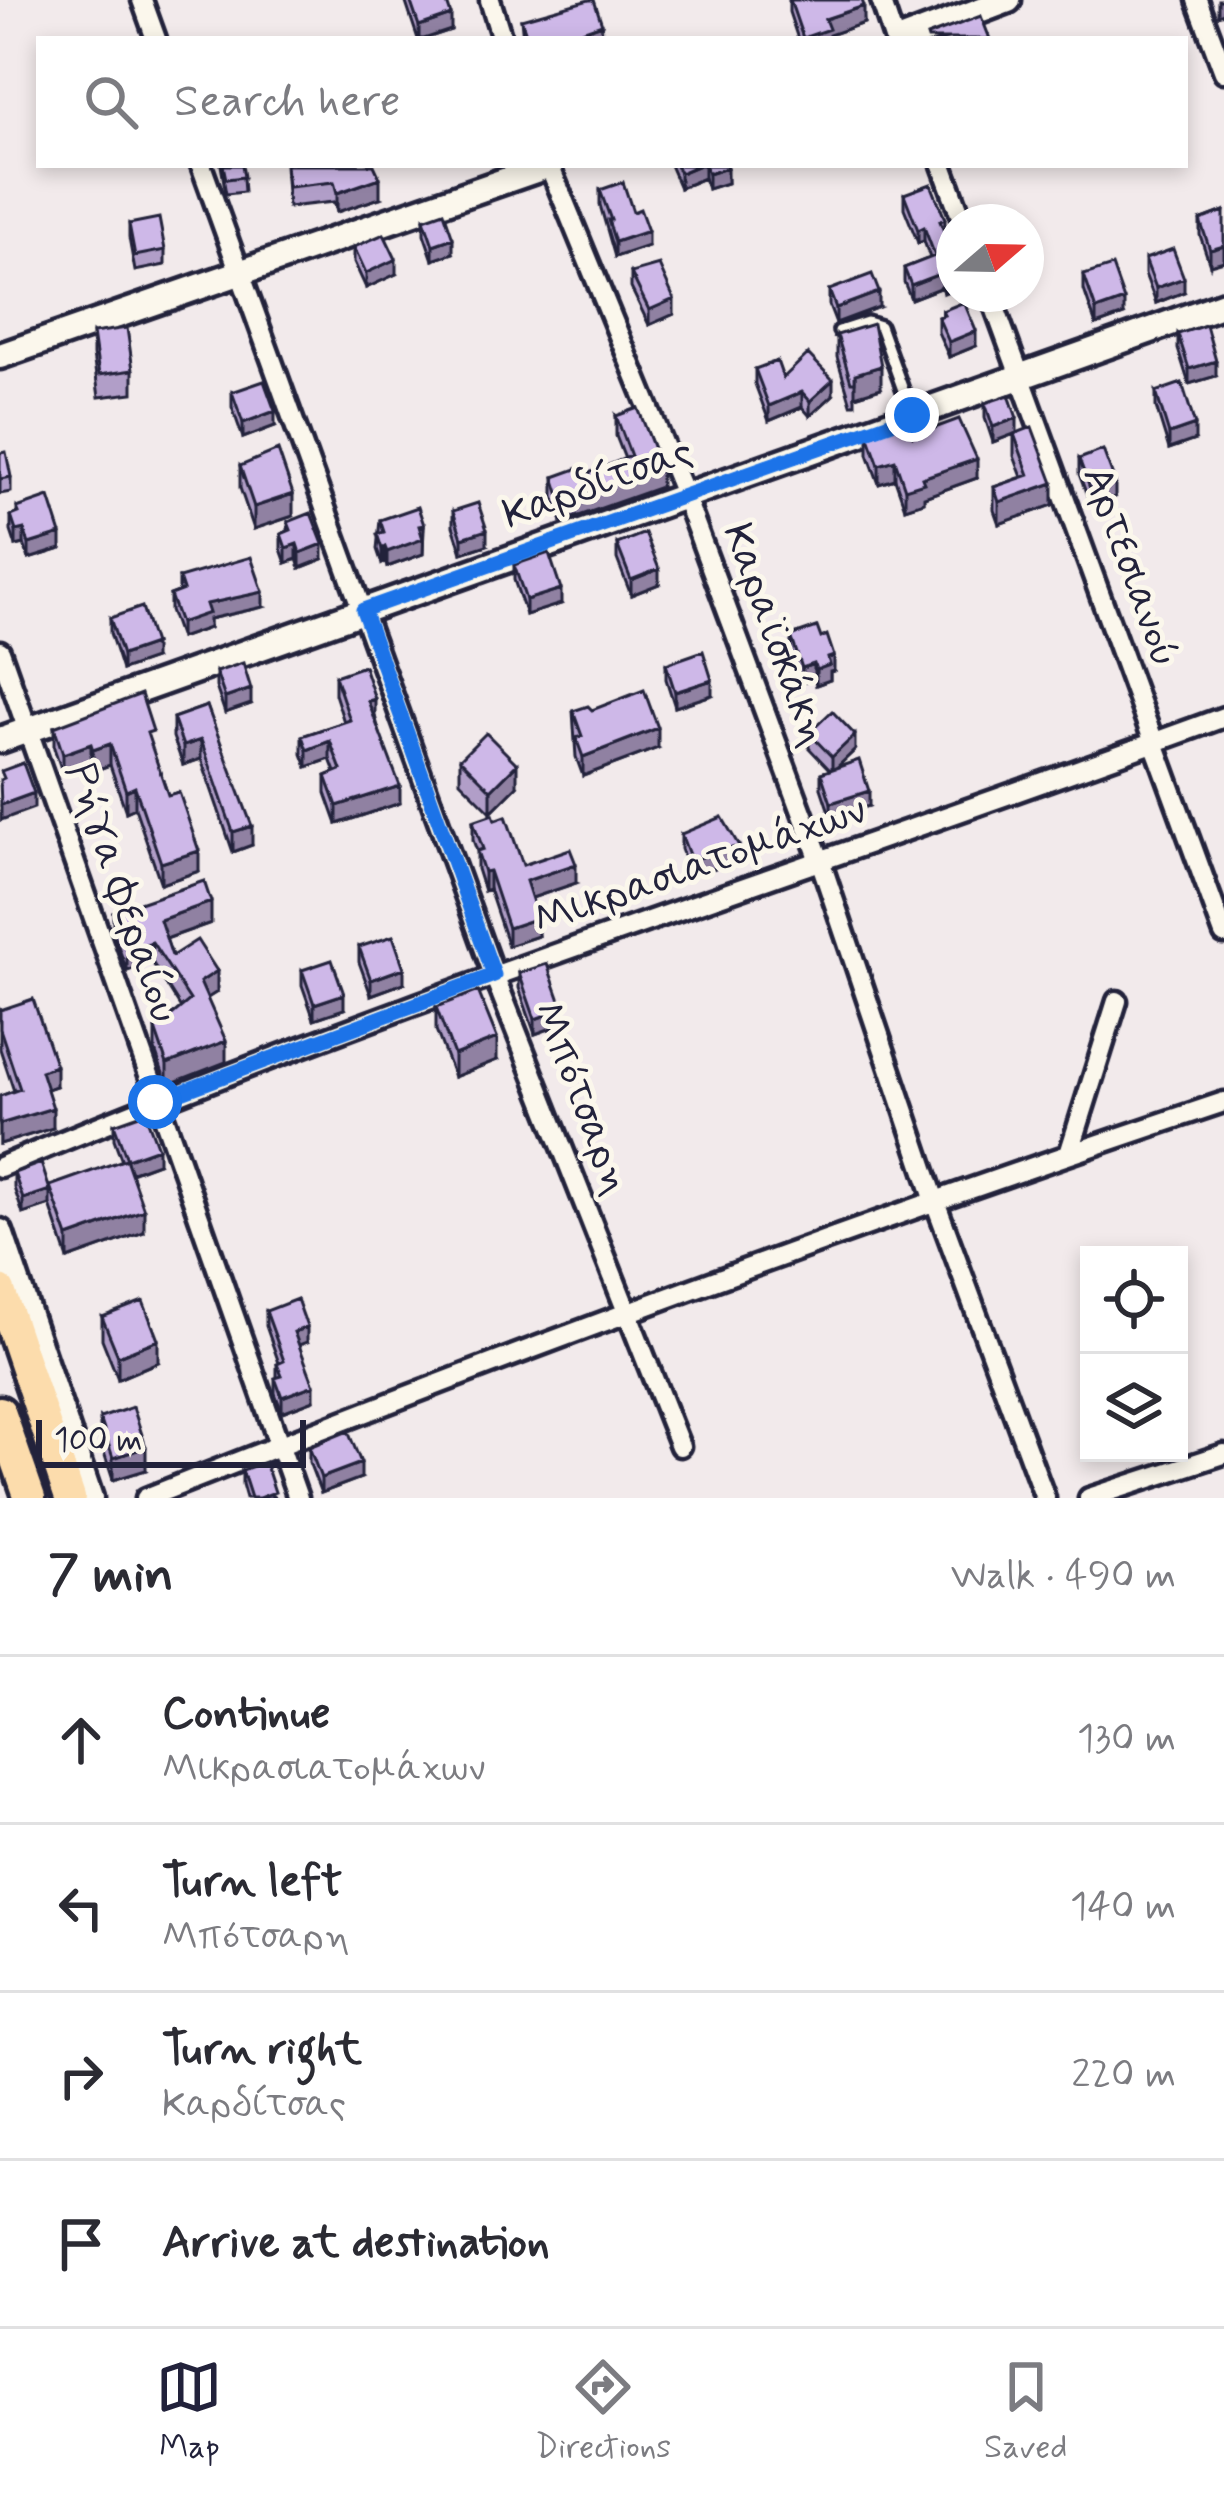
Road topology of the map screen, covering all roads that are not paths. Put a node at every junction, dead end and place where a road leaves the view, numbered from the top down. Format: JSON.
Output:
{"nodes":[{"id":1,"x":142,"y":0,"type":"edge"},
{"id":2,"x":490,"y":0,"type":"edge"},
{"id":3,"x":881,"y":0,"type":"edge"},
{"id":4,"x":1008,"y":0,"type":"edge"},
{"id":5,"x":1197,"y":0,"type":"edge"},
{"id":6,"x":155,"y":36,"type":"edge"},
{"id":7,"x":501,"y":36,"type":"edge"},
{"id":8,"x":893,"y":36,"type":"edge"},
{"id":9,"x":913,"y":36,"type":"edge"},
{"id":10,"x":1224,"y":72,"type":"edge"},
{"id":11,"x":202,"y":168,"type":"edge"},
{"id":12,"x":541,"y":168,"type":"edge"},
{"id":13,"x":551,"y":168,"type":"edge"},
{"id":14,"x":943,"y":168,"type":"edge"},
{"id":15,"x":956,"y":204,"type":"edge"},
{"id":16,"x":239,"y":272,"type":"junction"},
{"id":17,"x":1224,"y":304,"type":"edge"},
{"id":18,"x":997,"y":312,"type":"edge"},
{"id":19,"x":839,"y":331,"type":"edge"},
{"id":20,"x":0,"y":356,"type":"edge"},
{"id":21,"x":1021,"y":376,"type":"junction"},
{"id":22,"x":912,"y":415,"type":"junction"},
{"id":23,"x":684,"y":494,"type":"junction"},
{"id":24,"x":363,"y":610,"type":"junction"},
{"id":25,"x":0,"y":651,"type":"edge"},
{"id":26,"x":1224,"y":717,"type":"edge"},
{"id":27,"x":26,"y":730,"type":"junction"},
{"id":28,"x":0,"y":740,"type":"edge"},
{"id":29,"x":1157,"y":742,"type":"junction"},
{"id":30,"x":820,"y":863,"type":"junction"},
{"id":31,"x":1224,"y":934,"type":"edge"},
{"id":32,"x":494,"y":975,"type":"junction"},
{"id":33,"x":1117,"y":1001,"type":"dead end"},
{"id":34,"x":155,"y":1102,"type":"junction"},
{"id":35,"x":1224,"y":1102,"type":"edge"},
{"id":36,"x":1069,"y":1154,"type":"junction"},
{"id":37,"x":0,"y":1167,"type":"edge"},
{"id":38,"x":935,"y":1204,"type":"junction"},
{"id":39,"x":0,"y":1232,"type":"edge"},
{"id":40,"x":0,"y":1291,"type":"edge"},
{"id":41,"x":627,"y":1315,"type":"junction"},
{"id":42,"x":0,"y":1412,"type":"edge"},
{"id":43,"x":277,"y":1446,"type":"junction"},
{"id":44,"x":680,"y":1446,"type":"dead end"},
{"id":45,"x":1224,"y":1454,"type":"edge"},
{"id":46,"x":29,"y":1498,"type":"edge"},
{"id":47,"x":70,"y":1498,"type":"edge"},
{"id":48,"x":90,"y":1498,"type":"edge"},
{"id":49,"x":146,"y":1498,"type":"edge"},
{"id":50,"x":298,"y":1498,"type":"edge"},
{"id":51,"x":1045,"y":1498,"type":"edge"},
{"id":52,"x":1089,"y":1498,"type":"edge"}],
"edges":[{"from":1,"to":6,"type":"street"},
{"from":2,"to":7,"type":"street"},
{"from":3,"to":8,"type":"street"},
{"from":4,"to":9,"type":"street"},
{"from":5,"to":10,"type":"street"},
{"from":11,"to":16,"type":"street","name":"Μπότσαρη"},
{"from":12,"to":16,"type":"street"},
{"from":13,"to":23,"type":"street","name":"Καραϊσκάκη"},
{"from":14,"to":15,"type":"street"},
{"from":16,"to":20,"type":"street"},
{"from":16,"to":24,"type":"street","name":"Μπότσαρη"},
{"from":17,"to":21,"type":"street","name":"Καρδίτσας"},
{"from":18,"to":21,"type":"street","name":"Αρτεσιανού"},
{"from":19,"to":22,"type":"lane"},
{"from":21,"to":22,"type":"street","name":"Καρδίτσας"},
{"from":21,"to":29,"type":"street","name":"Αρτεσιανού"},
{"from":22,"to":23,"type":"street","name":"Καρδίτσας"},
{"from":23,"to":24,"type":"street","name":"Καρδίτσας"},
{"from":23,"to":30,"type":"street","name":"Καραϊσκάκη"},
{"from":24,"to":27,"type":"street","name":"Καρδίτσας"},
{"from":24,"to":32,"type":"street","name":"Μπότσαρη"},
{"from":25,"to":27,"type":"street","name":"Ρήγα Φεραίου"},
{"from":26,"to":29,"type":"street","name":"Μικρασιατομάχων"},
{"from":27,"to":28,"type":"street","name":"Καρδίτσας"},
{"from":27,"to":34,"type":"street","name":"Ρήγα Φεραίου"},
{"from":29,"to":30,"type":"street","name":"Μικρασιατομάχων"},
{"from":29,"to":31,"type":"street","name":"Αρτεσιανού"},
{"from":30,"to":32,"type":"street","name":"Μικρασιατομάχων"},
{"from":30,"to":38,"type":"street","name":"Καραϊσκάκη"},
{"from":32,"to":34,"type":"street","name":"Μικρασιατομάχων"},
{"from":32,"to":41,"type":"street","name":"Μπότσαρη"},
{"from":33,"to":36,"type":"street"},
{"from":34,"to":37,"type":"street","name":"Μικρασιατομάχων"},
{"from":34,"to":43,"type":"street","name":"Ρήγα Φεραίου"},
{"from":35,"to":36,"type":"street"},
{"from":36,"to":38,"type":"street"},
{"from":38,"to":41,"type":"street"},
{"from":38,"to":51,"type":"street","name":"Καραϊσκάκη"},
{"from":39,"to":48,"type":"street"},
{"from":40,"to":47,"type":"main road"},
{"from":41,"to":43,"type":"street"},
{"from":41,"to":44,"type":"street","name":"Μπότσαρη"},
{"from":42,"to":46,"type":"main road"},
{"from":43,"to":49,"type":"street"},
{"from":43,"to":50,"type":"street","name":"Ρήγα Φεραίου"},
{"from":45,"to":52,"type":"street"}]}
